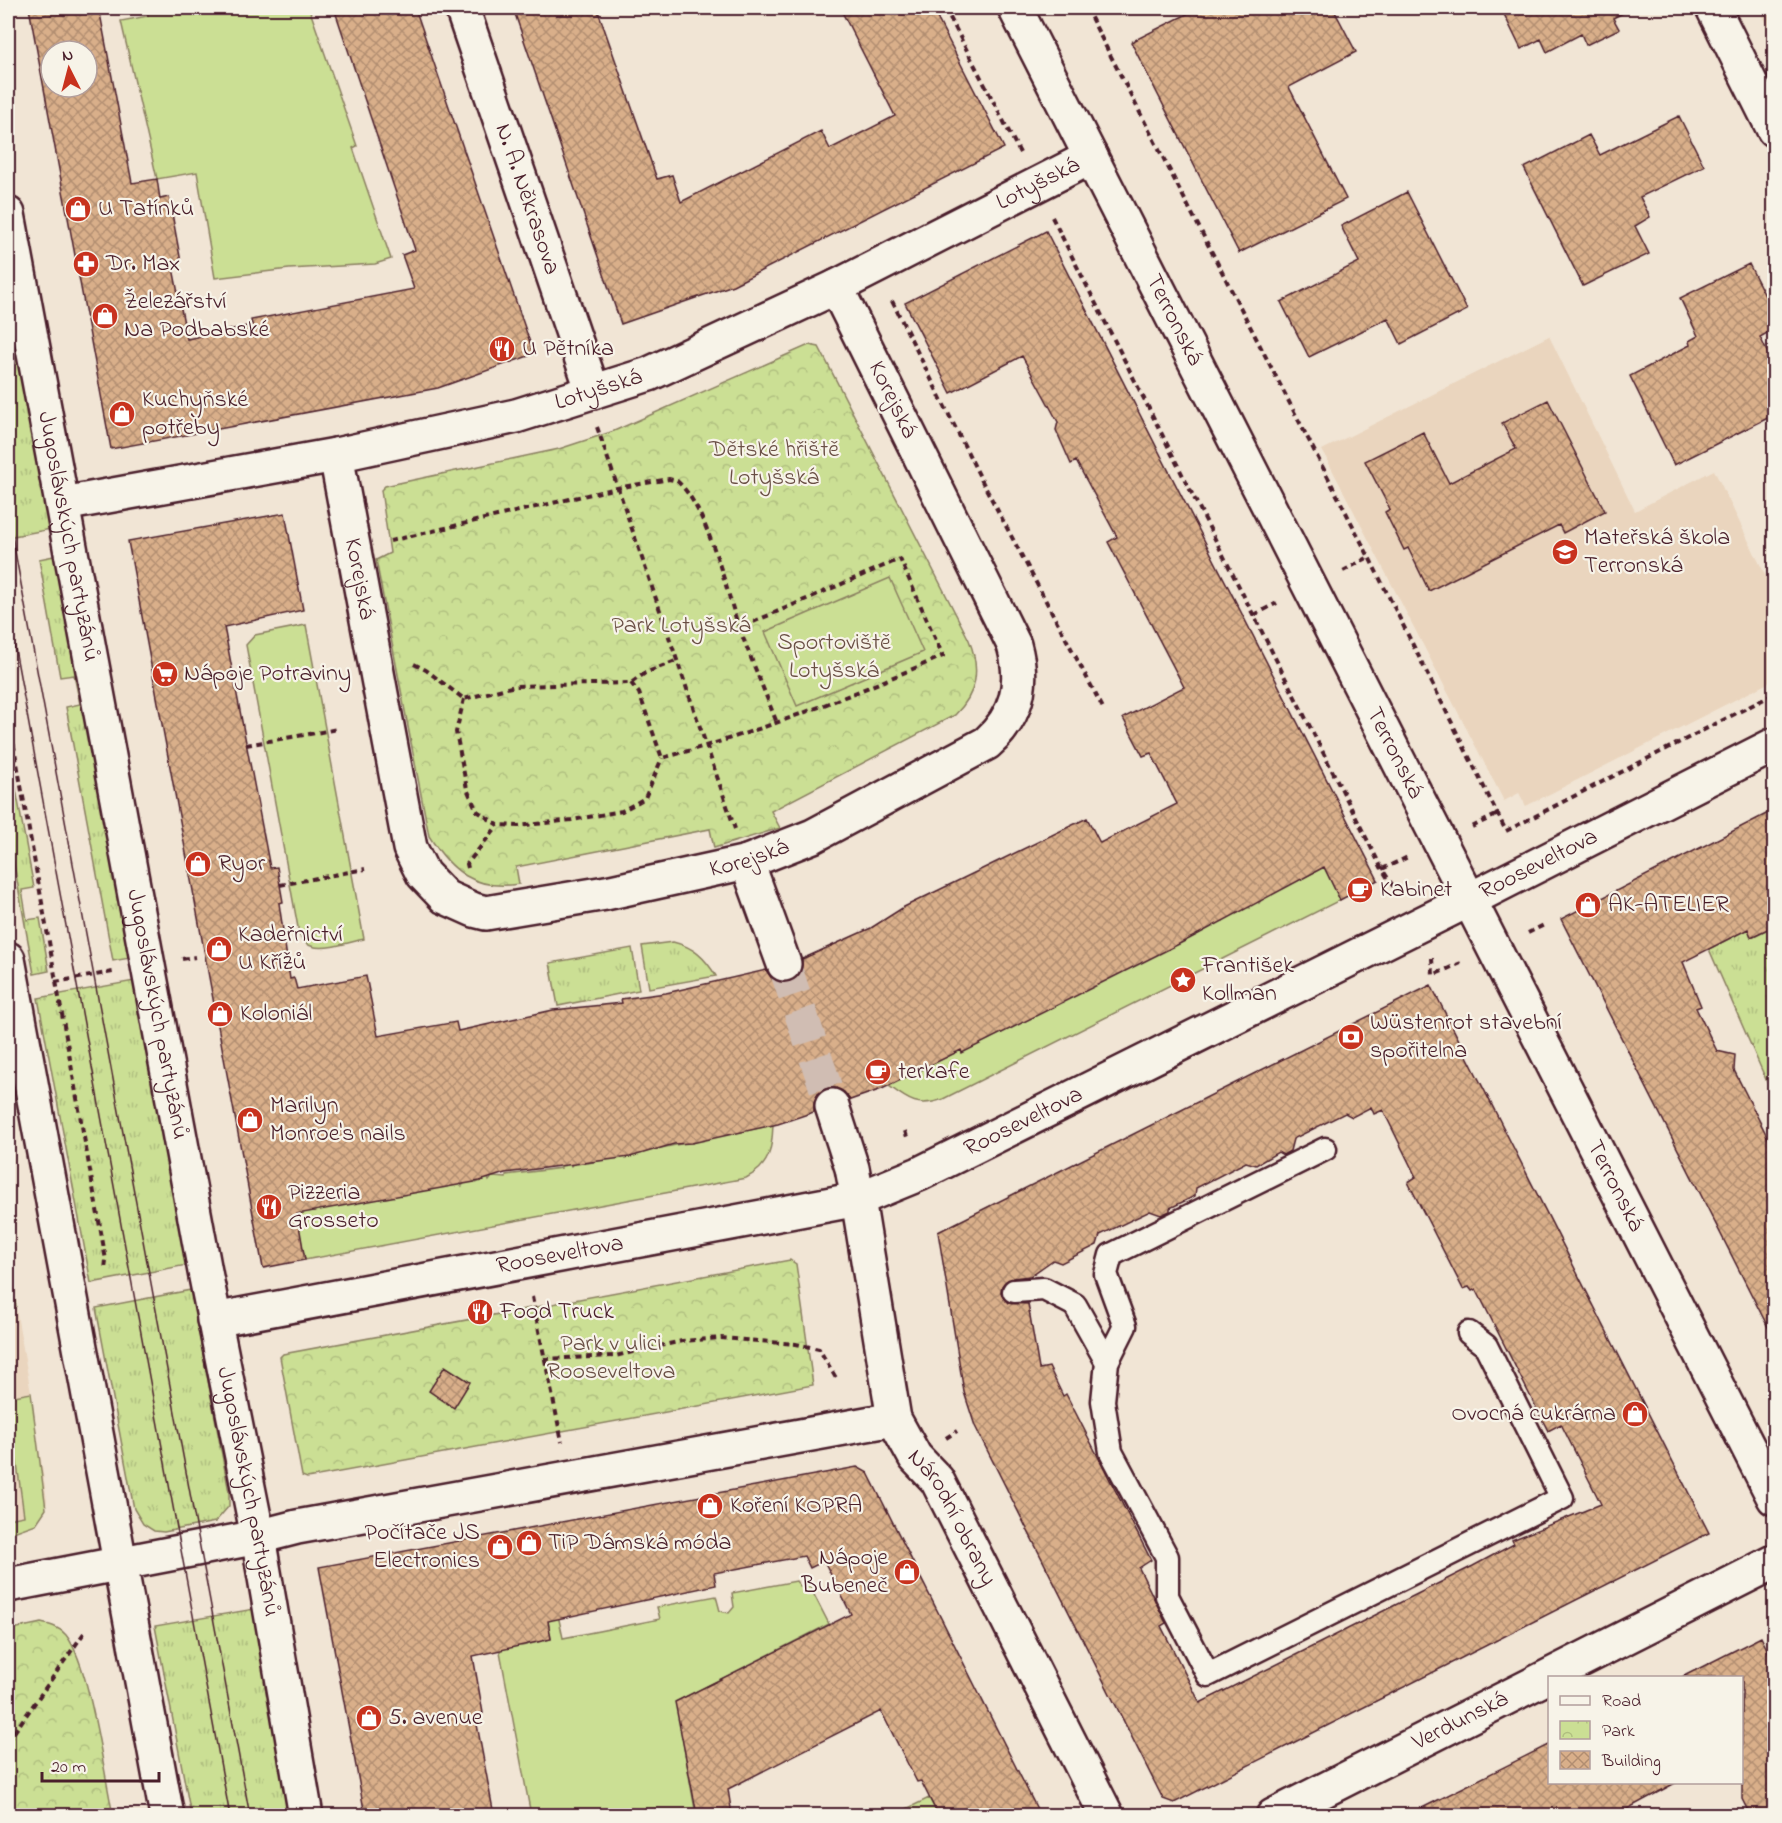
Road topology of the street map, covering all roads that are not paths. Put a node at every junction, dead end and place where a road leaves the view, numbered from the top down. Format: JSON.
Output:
{"nodes":[{"id":1,"x":462,"y":8,"type":"edge"},
{"id":2,"x":1015,"y":8,"type":"edge"},
{"id":3,"x":1713,"y":8,"type":"edge"},
{"id":4,"x":1774,"y":130,"type":"edge"},
{"id":5,"x":1091,"y":157,"type":"junction"},
{"id":6,"x":8,"y":214,"type":"edge"},
{"id":7,"x":836,"y":287,"type":"junction"},
{"id":8,"x":16,"y":299,"type":"edge"},
{"id":9,"x":593,"y":392,"type":"junction"},
{"id":10,"x":336,"y":455,"type":"junction"},
{"id":11,"x":63,"y":504,"type":"junction"},
{"id":12,"x":1774,"y":745,"type":"edge"},
{"id":13,"x":747,"y":862,"type":"junction"},
{"id":14,"x":1471,"y":899,"type":"junction"},
{"id":15,"x":784,"y":964,"type":"tunnel mouth"},
{"id":16,"x":10,"y":974,"type":"edge"},
{"id":17,"x":832,"y":1106,"type":"tunnel mouth"},
{"id":18,"x":1325,"y":1149,"type":"dead end"},
{"id":19,"x":858,"y":1199,"type":"junction"},
{"id":20,"x":1014,"y":1291,"type":"dead end"},
{"id":21,"x":214,"y":1320,"type":"junction"},
{"id":22,"x":1469,"y":1333,"type":"dead end"},
{"id":23,"x":1107,"y":1362,"type":"junction"},
{"id":24,"x":894,"y":1419,"type":"junction"},
{"id":25,"x":1774,"y":1498,"type":"edge"},
{"id":26,"x":258,"y":1537,"type":"junction"},
{"id":27,"x":1774,"y":1562,"type":"edge"},
{"id":28,"x":120,"y":1565,"type":"junction"},
{"id":29,"x":8,"y":1585,"type":"edge"},
{"id":30,"x":1548,"y":1676,"type":"edge"},
{"id":31,"x":1548,"y":1676,"type":"edge"},
{"id":32,"x":167,"y":1815,"type":"edge"},
{"id":33,"x":306,"y":1815,"type":"edge"},
{"id":34,"x":1107,"y":1815,"type":"edge"},
{"id":35,"x":1273,"y":1815,"type":"edge"}],
"edges":[{"from":1,"to":9,"type":"street","name":"N. A. Někrasova"},
{"from":2,"to":5,"type":"street","name":"Terronská"},
{"from":3,"to":4,"type":"street"},
{"from":5,"to":7,"type":"street","name":"Lotyšská"},
{"from":5,"to":14,"type":"street","name":"Terronská"},
{"from":6,"to":8,"type":"street","name":"Jugoslávských partyzánů"},
{"from":7,"to":9,"type":"street","name":"Lotyšská"},
{"from":7,"to":13,"type":"street","name":"Korejská"},
{"from":8,"to":11,"type":"street","name":"Jugoslávských partyzánů"},
{"from":9,"to":10,"type":"street","name":"Lotyšská"},
{"from":10,"to":11,"type":"street","name":"Lotyšská"},
{"from":10,"to":13,"type":"street","name":"Korejská"},
{"from":11,"to":21,"type":"street","name":"Jugoslávských partyzánů"},
{"from":12,"to":14,"type":"street","name":"Rooseveltova"},
{"from":13,"to":15,"type":"street"},
{"from":14,"to":19,"type":"street","name":"Rooseveltova"},
{"from":14,"to":25,"type":"street","name":"Terronská"},
{"from":16,"to":28,"type":"street"},
{"from":17,"to":19,"type":"street","name":"Národní obrany"},
{"from":18,"to":23,"type":"lane"},
{"from":19,"to":21,"type":"street","name":"Rooseveltova"},
{"from":19,"to":24,"type":"street","name":"Národní obrany"},
{"from":20,"to":23,"type":"lane"},
{"from":21,"to":26,"type":"street","name":"Jugoslávských partyzánů"},
{"from":22,"to":23,"type":"lane"},
{"from":24,"to":26,"type":"street"},
{"from":24,"to":34,"type":"street","name":"Národní obrany"},
{"from":26,"to":28,"type":"street"},
{"from":26,"to":33,"type":"street","name":"Jugoslávských partyzánů"},
{"from":27,"to":30,"type":"street","name":"Verdunská"},
{"from":28,"to":29,"type":"street"},
{"from":28,"to":32,"type":"street"},
{"from":31,"to":35,"type":"street","name":"Verdunská"}]}
